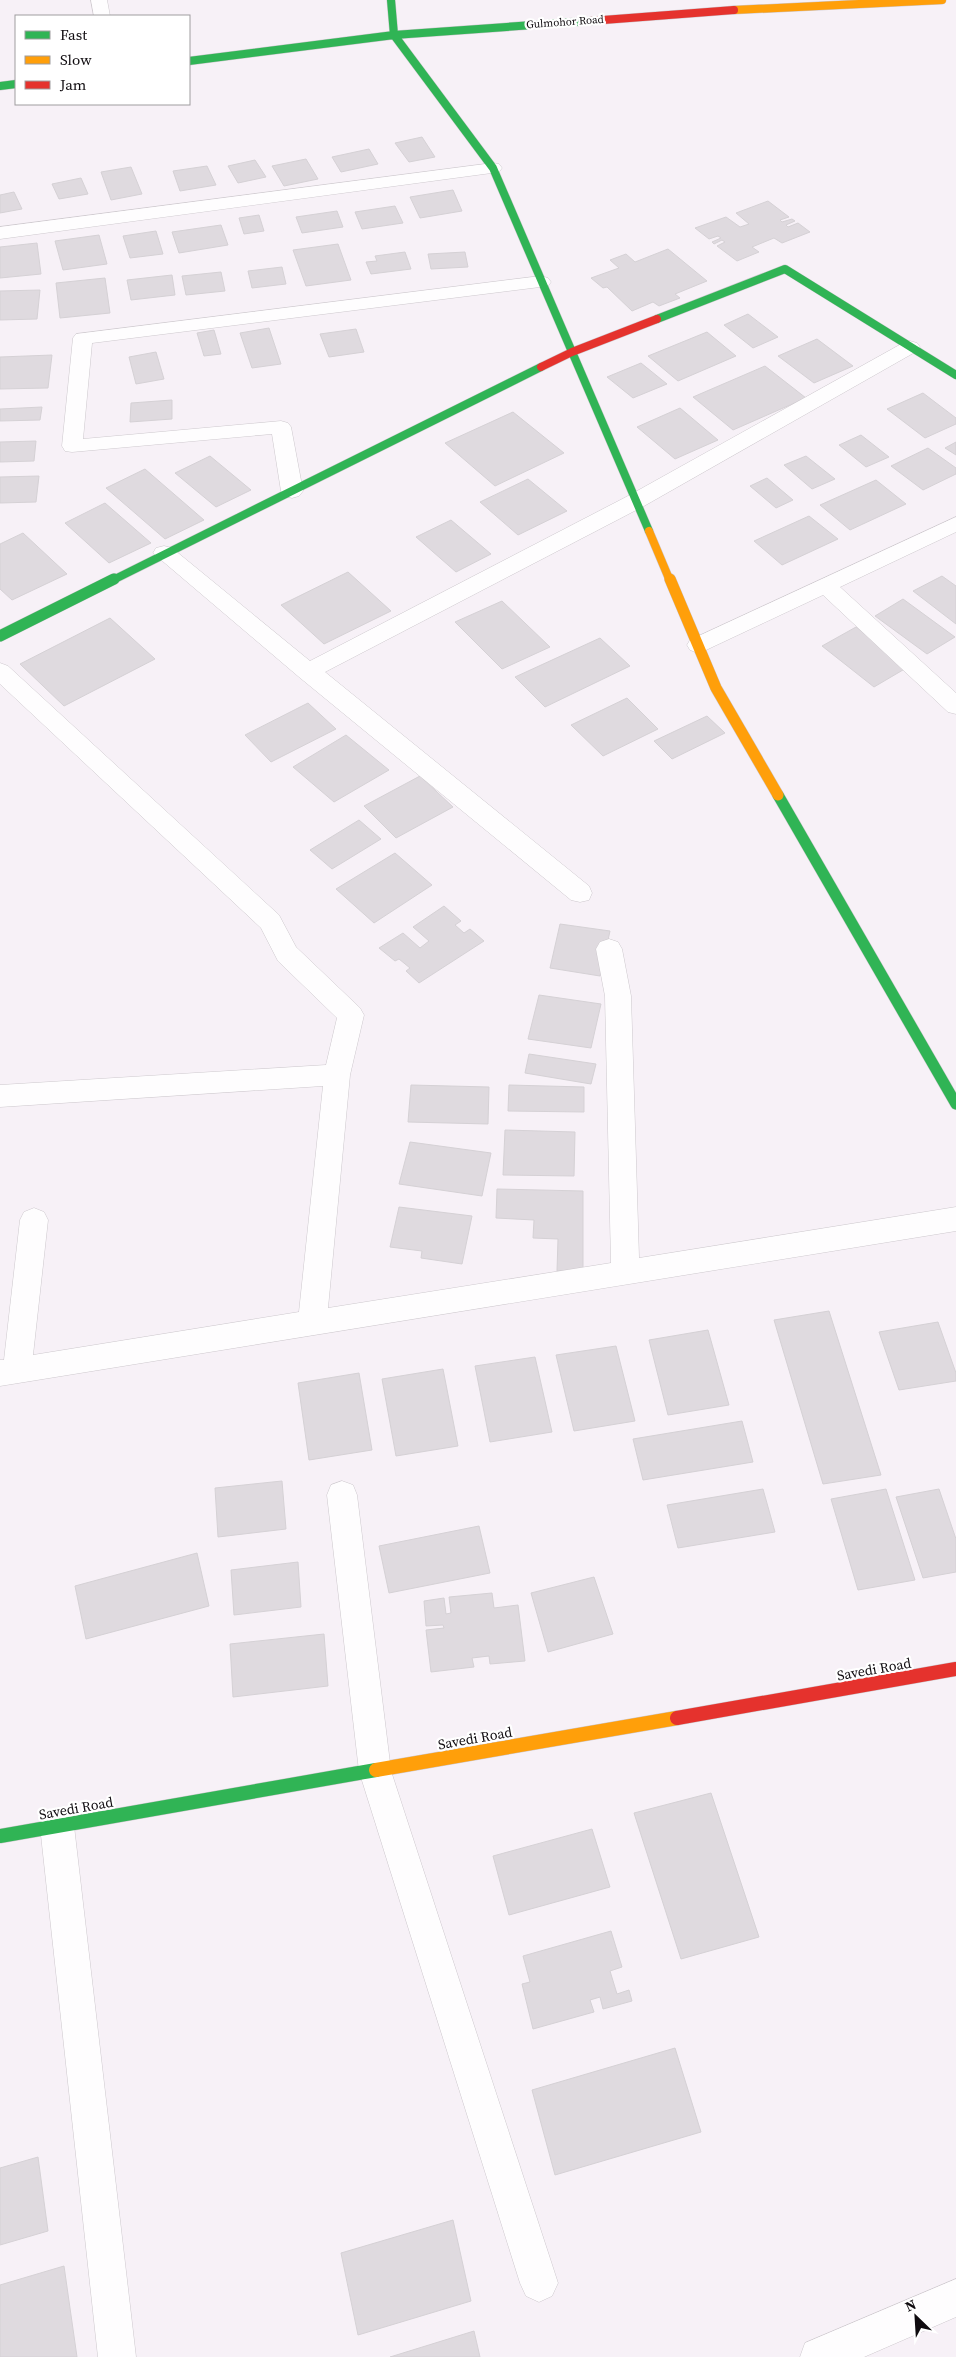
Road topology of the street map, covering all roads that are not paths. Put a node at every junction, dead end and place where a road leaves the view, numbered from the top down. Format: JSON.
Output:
{"nodes":[{"id":1,"x":99,"y":0,"type":"edge"},
{"id":2,"x":391,"y":0,"type":"edge"},
{"id":3,"x":942,"y":0,"type":"edge"},
{"id":4,"x":801,"y":2,"type":"edge"},
{"id":5,"x":102,"y":15,"type":"edge"},
{"id":6,"x":394,"y":35,"type":"junction"},
{"id":7,"x":190,"y":61,"type":"edge"},
{"id":8,"x":15,"y":84,"type":"edge"},
{"id":9,"x":0,"y":86,"type":"edge"},
{"id":10,"x":493,"y":168,"type":"junction"},
{"id":11,"x":0,"y":233,"type":"edge"},
{"id":12,"x":541,"y":282,"type":"junction"},
{"id":13,"x":910,"y":347,"type":"junction"},
{"id":14,"x":572,"y":352,"type":"junction"},
{"id":15,"x":956,"y":375,"type":"edge"},
{"id":16,"x":292,"y":491,"type":"junction"},
{"id":17,"x":636,"y":501,"type":"junction"},
{"id":18,"x":956,"y":524,"type":"edge"},
{"id":19,"x":164,"y":553,"type":"junction"},
{"id":20,"x":825,"y":585,"type":"junction"},
{"id":21,"x":0,"y":636,"type":"edge"},
{"id":22,"x":698,"y":645,"type":"junction"},
{"id":23,"x":0,"y":671,"type":"edge"},
{"id":24,"x":307,"y":672,"type":"junction"},
{"id":25,"x":956,"y":706,"type":"edge"},
{"id":26,"x":580,"y":893,"type":"dead end"},
{"id":27,"x":609,"y":949,"type":"dead end"},
{"id":28,"x":337,"y":1075,"type":"junction"},
{"id":29,"x":0,"y":1096,"type":"edge"},
{"id":30,"x":956,"y":1104,"type":"edge"},
{"id":31,"x":956,"y":1219,"type":"edge"},
{"id":32,"x":34,"y":1220,"type":"dead end"},
{"id":33,"x":625,"y":1272,"type":"junction"},
{"id":34,"x":312,"y":1323,"type":"junction"},
{"id":35,"x":9,"y":1372,"type":"edge"},
{"id":36,"x":342,"y":1495,"type":"dead end"},
{"id":37,"x":956,"y":1670,"type":"edge"},
{"id":38,"x":375,"y":1771,"type":"junction"},
{"id":39,"x":57,"y":1826,"type":"junction"},
{"id":40,"x":0,"y":1836,"type":"edge"},
{"id":41,"x":539,"y":2283,"type":"dead end"},
{"id":42,"x":956,"y":2298,"type":"edge"},
{"id":43,"x":117,"y":2357,"type":"edge"},
{"id":44,"x":819,"y":2357,"type":"edge"}],
"edges":[{"from":1,"to":5,"type":"street"},
{"from":2,"to":6,"type":"street"},
{"from":3,"to":4,"type":"street","name":"Gulmohor Road"},
{"from":4,"to":6,"type":"street","name":"Gulmohor Road"},
{"from":6,"to":7,"type":"street","name":"Gulmohor Road"},
{"from":6,"to":10,"type":"street"},
{"from":8,"to":9,"type":"street"},
{"from":10,"to":11,"type":"street"},
{"from":10,"to":12,"type":"street"},
{"from":12,"to":14,"type":"street"},
{"from":12,"to":16,"type":"street"},
{"from":13,"to":14,"type":"street"},
{"from":13,"to":15,"type":"street"},
{"from":13,"to":17,"type":"street"},
{"from":14,"to":16,"type":"street"},
{"from":14,"to":17,"type":"street"},
{"from":16,"to":19,"type":"street"},
{"from":17,"to":22,"type":"street"},
{"from":17,"to":24,"type":"street"},
{"from":18,"to":20,"type":"street"},
{"from":19,"to":21,"type":"street"},
{"from":19,"to":24,"type":"street"},
{"from":20,"to":22,"type":"street"},
{"from":20,"to":25,"type":"street"},
{"from":22,"to":30,"type":"street"},
{"from":23,"to":28,"type":"street"},
{"from":24,"to":26,"type":"street"},
{"from":27,"to":33,"type":"street"},
{"from":28,"to":29,"type":"street"},
{"from":28,"to":34,"type":"street"},
{"from":31,"to":33,"type":"street"},
{"from":32,"to":35,"type":"street"},
{"from":33,"to":34,"type":"street"},
{"from":34,"to":35,"type":"street"},
{"from":36,"to":38,"type":"street"},
{"from":37,"to":38,"type":"street","name":"Savedi Road"},
{"from":38,"to":39,"type":"street","name":"Savedi Road"},
{"from":38,"to":41,"type":"street"},
{"from":39,"to":40,"type":"street","name":"Savedi Road"},
{"from":39,"to":43,"type":"street"},
{"from":42,"to":44,"type":"street"}]}
